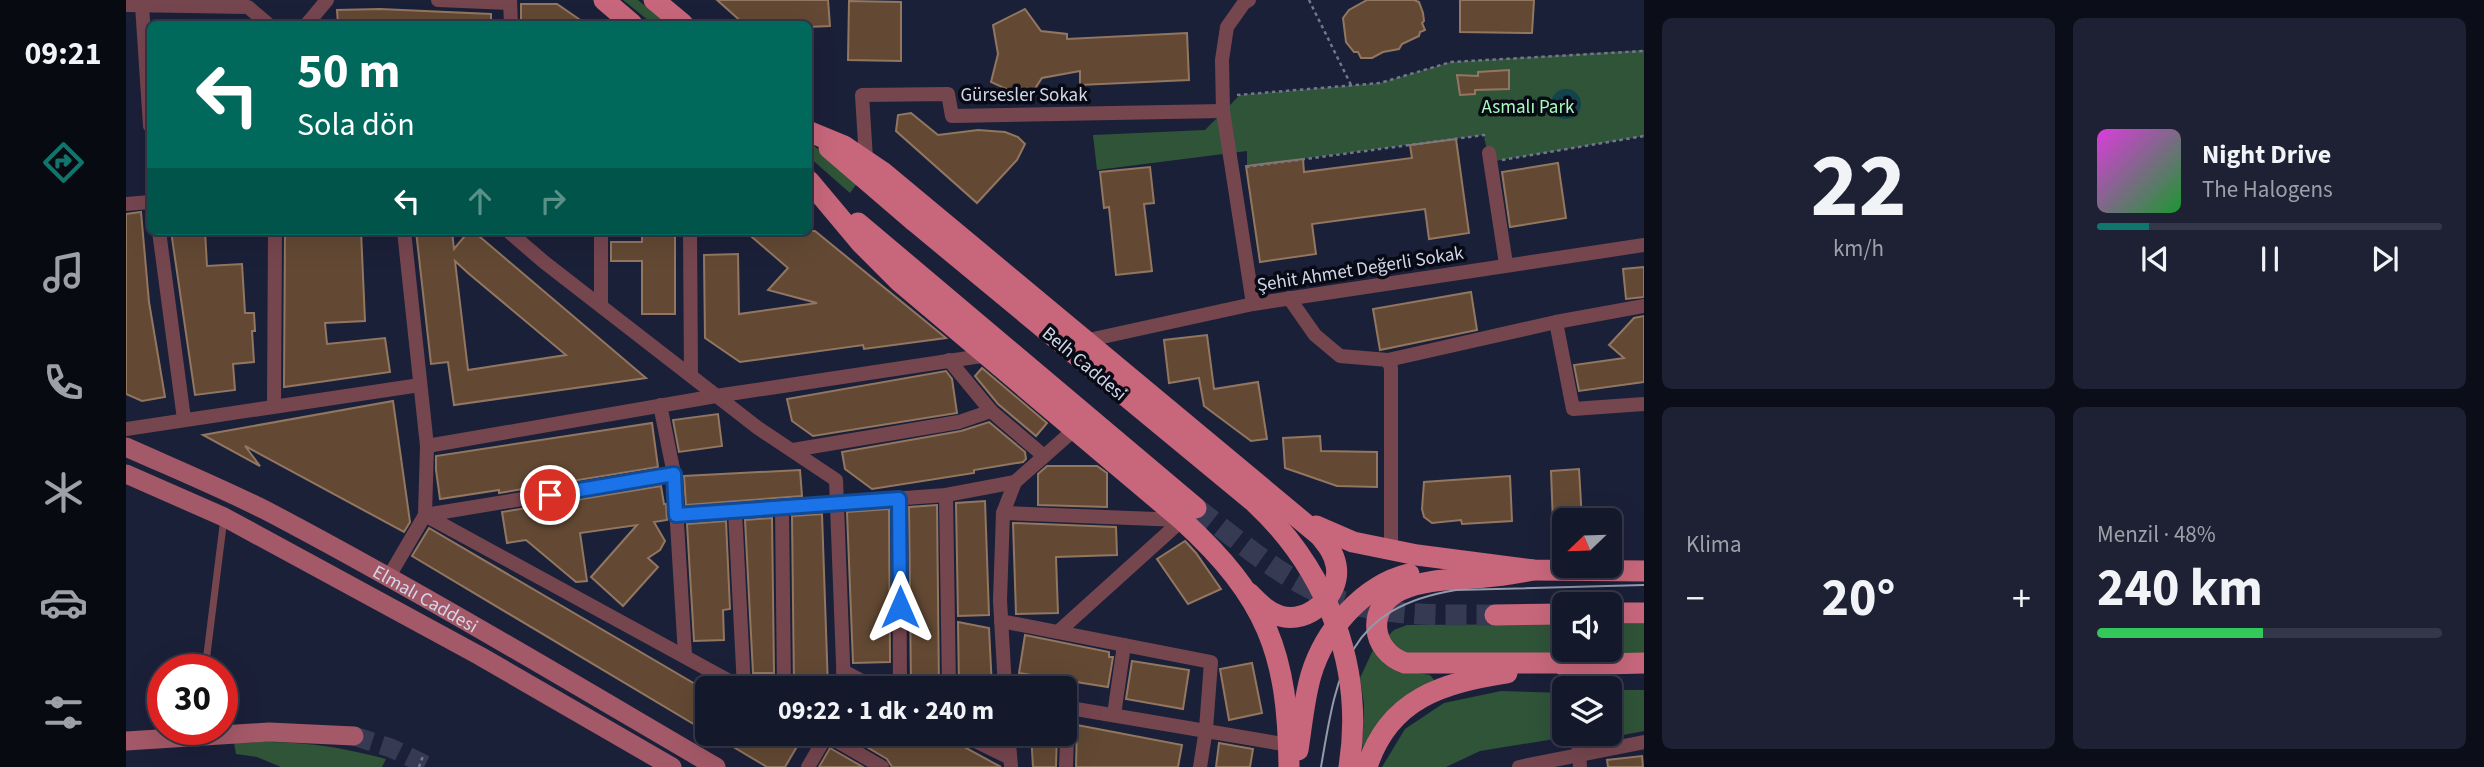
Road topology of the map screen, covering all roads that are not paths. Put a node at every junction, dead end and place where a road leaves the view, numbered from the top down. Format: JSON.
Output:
{"nodes":[{"id":1,"x":327,"y":0,"type":"edge"},
{"id":2,"x":438,"y":0,"type":"edge"},
{"id":3,"x":604,"y":0,"type":"edge"},
{"id":4,"x":654,"y":0,"type":"edge"},
{"id":5,"x":1249,"y":0,"type":"edge"},
{"id":6,"x":510,"y":1,"type":"edge"},
{"id":7,"x":206,"y":3,"type":"edge"},
{"id":8,"x":126,"y":5,"type":"edge"},
{"id":9,"x":142,"y":5,"type":"junction"},
{"id":10,"x":264,"y":21,"type":"edge"},
{"id":11,"x":310,"y":21,"type":"edge"},
{"id":12,"x":511,"y":21,"type":"edge"},
{"id":13,"x":628,"y":21,"type":"edge"},
{"id":14,"x":679,"y":21,"type":"edge"},
{"id":15,"x":147,"y":81,"type":"edge"},
{"id":16,"x":1223,"y":111,"type":"junction"},
{"id":17,"x":812,"y":132,"type":"edge"},
{"id":18,"x":812,"y":134,"type":"edge"},
{"id":19,"x":1489,"y":157,"type":"road end"},
{"id":20,"x":866,"y":159,"type":"junction"},
{"id":21,"x":812,"y":184,"type":"edge"},
{"id":22,"x":812,"y":185,"type":"edge"},
{"id":23,"x":147,"y":202,"type":"edge"},
{"id":24,"x":126,"y":204,"type":"edge"},
{"id":25,"x":160,"y":235,"type":"edge"},
{"id":26,"x":275,"y":235,"type":"edge"},
{"id":27,"x":404,"y":235,"type":"edge"},
{"id":28,"x":513,"y":235,"type":"edge"},
{"id":29,"x":601,"y":235,"type":"edge"},
{"id":30,"x":690,"y":235,"type":"edge"},
{"id":31,"x":1644,"y":245,"type":"edge"},
{"id":32,"x":1506,"y":264,"type":"junction"},
{"id":33,"x":1289,"y":298,"type":"junction"},
{"id":34,"x":1253,"y":304,"type":"junction"},
{"id":35,"x":601,"y":306,"type":"junction"},
{"id":36,"x":1644,"y":306,"type":"edge"},
{"id":37,"x":1556,"y":322,"type":"junction"},
{"id":38,"x":1084,"y":341,"type":"junction"},
{"id":39,"x":988,"y":355,"type":"junction"},
{"id":40,"x":949,"y":360,"type":"junction"},
{"id":41,"x":1388,"y":360,"type":"junction"},
{"id":42,"x":691,"y":376,"type":"junction"},
{"id":43,"x":420,"y":385,"type":"junction"},
{"id":44,"x":716,"y":396,"type":"junction"},
{"id":45,"x":1644,"y":404,"type":"edge"},
{"id":46,"x":660,"y":405,"type":"junction"},
{"id":47,"x":274,"y":406,"type":"junction"},
{"id":48,"x":992,"y":411,"type":"junction"},
{"id":49,"x":184,"y":419,"type":"junction"},
{"id":50,"x":126,"y":429,"type":"edge"},
{"id":51,"x":1075,"y":429,"type":"junction"},
{"id":52,"x":427,"y":446,"type":"junction"},
{"id":53,"x":126,"y":447,"type":"edge"},
{"id":54,"x":793,"y":450,"type":"junction"},
{"id":55,"x":1044,"y":456,"type":"junction"},
{"id":56,"x":126,"y":474,"type":"edge"},
{"id":57,"x":674,"y":474,"type":"junction"},
{"id":58,"x":1016,"y":482,"type":"junction"},
{"id":59,"x":946,"y":495,"type":"junction"},
{"id":60,"x":899,"y":499,"type":"junction"},
{"id":61,"x":837,"y":503,"type":"junction"},
{"id":62,"x":782,"y":507,"type":"junction"},
{"id":63,"x":735,"y":511,"type":"junction"},
{"id":64,"x":1003,"y":513,"type":"junction"},
{"id":65,"x":1291,"y":513,"type":"junction"},
{"id":66,"x":1189,"y":514,"type":"junction"},
{"id":67,"x":425,"y":515,"type":"junction"},
{"id":68,"x":676,"y":515,"type":"junction"},
{"id":69,"x":224,"y":517,"type":"junction"},
{"id":70,"x":1391,"y":551,"type":"junction"},
{"id":71,"x":1533,"y":570,"type":"junction"},
{"id":72,"x":1644,"y":571,"type":"edge"},
{"id":73,"x":388,"y":578,"type":"junction"},
{"id":74,"x":1248,"y":593,"type":"junction"},
{"id":75,"x":1622,"y":613,"type":"edge"},
{"id":76,"x":1644,"y":613,"type":"edge"},
{"id":77,"x":1552,"y":614,"type":"edge"},
{"id":78,"x":1495,"y":615,"type":"tunnel mouth"},
{"id":79,"x":1001,"y":621,"type":"junction"},
{"id":80,"x":1058,"y":632,"type":"junction"},
{"id":81,"x":1124,"y":645,"type":"junction"},
{"id":82,"x":207,"y":654,"type":"edge"},
{"id":83,"x":685,"y":655,"type":"junction"},
{"id":84,"x":1576,"y":663,"type":"junction"},
{"id":85,"x":1644,"y":663,"type":"edge"},
{"id":86,"x":843,"y":671,"type":"junction"},
{"id":87,"x":722,"y":676,"type":"edge"},
{"id":88,"x":742,"y":676,"type":"edge"},
{"id":89,"x":784,"y":676,"type":"edge"},
{"id":90,"x":843,"y":676,"type":"edge"},
{"id":91,"x":852,"y":676,"type":"edge"},
{"id":92,"x":900,"y":676,"type":"edge"},
{"id":93,"x":949,"y":676,"type":"edge"},
{"id":94,"x":1004,"y":676,"type":"edge"},
{"id":95,"x":1577,"y":676,"type":"edge"},
{"id":96,"x":1077,"y":709,"type":"edge"},
{"id":97,"x":1114,"y":715,"type":"junction"},
{"id":98,"x":1206,"y":729,"type":"junction"},
{"id":99,"x":354,"y":736,"type":"tunnel mouth"},
{"id":100,"x":126,"y":741,"type":"edge"},
{"id":101,"x":1644,"y":742,"type":"edge"},
{"id":102,"x":1289,"y":745,"type":"junction"},
{"id":103,"x":819,"y":746,"type":"edge"},
{"id":104,"x":846,"y":746,"type":"edge"},
{"id":105,"x":981,"y":746,"type":"edge"},
{"id":106,"x":1066,"y":746,"type":"edge"},
{"id":107,"x":1579,"y":762,"type":"edge"},
{"id":108,"x":1010,"y":763,"type":"edge"},
{"id":109,"x":672,"y":767,"type":"edge"},
{"id":110,"x":716,"y":767,"type":"edge"},
{"id":111,"x":808,"y":767,"type":"edge"},
{"id":112,"x":882,"y":767,"type":"edge"},
{"id":113,"x":1066,"y":767,"type":"edge"},
{"id":114,"x":1200,"y":767,"type":"edge"},
{"id":115,"x":1289,"y":767,"type":"edge"},
{"id":116,"x":1295,"y":767,"type":"edge"},
{"id":117,"x":1349,"y":767,"type":"edge"},
{"id":118,"x":1367,"y":767,"type":"edge"},
{"id":119,"x":1519,"y":767,"type":"edge"}],
"edges":[{"from":1,"to":11,"type":"street"},
{"from":2,"to":6,"type":"street"},
{"from":3,"to":13,"type":"main road"},
{"from":4,"to":14,"type":"main road"},
{"from":5,"to":16,"type":"street"},
{"from":6,"to":12,"type":"street"},
{"from":7,"to":9,"type":"street"},
{"from":7,"to":10,"type":"street"},
{"from":8,"to":9,"type":"street"},
{"from":9,"to":15,"type":"street"},
{"from":16,"to":20,"type":"street","name":"Gürsesler Sokak"},
{"from":16,"to":34,"type":"street"},
{"from":17,"to":20,"type":"main road","name":"Belh Caddesi"},
{"from":18,"to":117,"type":"main road","name":"Belh Caddesi","bridge":true},
{"from":19,"to":32,"type":"street"},
{"from":20,"to":38,"type":"main road","name":"Belh Caddesi"},
{"from":21,"to":66,"type":"main road","name":"Belh Caddesi"},
{"from":22,"to":39,"type":"main road","name":"Belh Caddesi"},
{"from":23,"to":24,"type":"street"},
{"from":25,"to":49,"type":"street"},
{"from":26,"to":47,"type":"street"},
{"from":27,"to":43,"type":"street"},
{"from":28,"to":35,"type":"street"},
{"from":29,"to":35,"type":"street"},
{"from":30,"to":42,"type":"street"},
{"from":31,"to":32,"type":"street","name":"Şehit Ahmet Değerli Sokak"},
{"from":32,"to":33,"type":"street","name":"Şehit Ahmet Değerli Sokak"},
{"from":33,"to":34,"type":"street","name":"Şehit Ahmet Değerli Sokak"},
{"from":33,"to":41,"type":"street"},
{"from":34,"to":38,"type":"street","name":"Şehit Ahmet Değerli Sokak"},
{"from":35,"to":42,"type":"street"},
{"from":36,"to":37,"type":"street"},
{"from":37,"to":41,"type":"street"},
{"from":37,"to":45,"type":"street"},
{"from":38,"to":65,"type":"main road","name":"Belh Caddesi"},
{"from":39,"to":40,"type":"street"},
{"from":39,"to":51,"type":"main road","name":"Belh Caddesi"},
{"from":40,"to":44,"type":"street"},
{"from":40,"to":48,"type":"street"},
{"from":41,"to":70,"type":"street"},
{"from":42,"to":44,"type":"street"},
{"from":43,"to":47,"type":"street"},
{"from":43,"to":52,"type":"street"},
{"from":44,"to":46,"type":"street"},
{"from":44,"to":54,"type":"street"},
{"from":46,"to":52,"type":"street"},
{"from":46,"to":57,"type":"street"},
{"from":47,"to":49,"type":"street"},
{"from":48,"to":54,"type":"street"},
{"from":48,"to":55,"type":"street"},
{"from":49,"to":50,"type":"street"},
{"from":51,"to":55,"type":"street"},
{"from":51,"to":66,"type":"main road","name":"Belh Caddesi"},
{"from":52,"to":67,"type":"street"},
{"from":53,"to":73,"type":"main road","name":"Elmalı Caddesi"},
{"from":54,"to":61,"type":"street"},
{"from":55,"to":58,"type":"street"},
{"from":56,"to":69,"type":"main road","name":"Elmalı Caddesi"},
{"from":57,"to":67,"type":"street"},
{"from":57,"to":68,"type":"street"},
{"from":58,"to":59,"type":"street"},
{"from":58,"to":64,"type":"street"},
{"from":59,"to":60,"type":"street"},
{"from":59,"to":93,"type":"street"},
{"from":60,"to":61,"type":"street"},
{"from":60,"to":92,"type":"street"},
{"from":61,"to":62,"type":"street"},
{"from":61,"to":86,"type":"street"},
{"from":62,"to":63,"type":"street"},
{"from":62,"to":89,"type":"street"},
{"from":63,"to":68,"type":"street"},
{"from":63,"to":88,"type":"street"},
{"from":64,"to":66,"type":"street"},
{"from":64,"to":79,"type":"street"},
{"from":65,"to":70,"type":"main road"},
{"from":65,"to":74,"type":"main road"},
{"from":66,"to":74,"type":"main road","name":"Belh Caddesi"},
{"from":66,"to":80,"type":"street"},
{"from":67,"to":73,"type":"street"},
{"from":67,"to":83,"type":"street"},
{"from":68,"to":83,"type":"street"},
{"from":69,"to":82,"type":"lane"},
{"from":69,"to":109,"type":"main road","name":"Elmalı Caddesi"},
{"from":70,"to":71,"type":"main road"},
{"from":71,"to":72,"type":"main road"},
{"from":71,"to":84,"type":"main road"},
{"from":71,"to":116,"type":"main road"},
{"from":73,"to":110,"type":"main road","name":"Elmalı Caddesi"},
{"from":74,"to":102,"type":"main road"},
{"from":75,"to":76,"type":"main road"},
{"from":77,"to":78,"type":"main road"},
{"from":79,"to":80,"type":"street"},
{"from":79,"to":94,"type":"street"},
{"from":80,"to":81,"type":"street"},
{"from":81,"to":97,"type":"street"},
{"from":81,"to":98,"type":"street"},
{"from":83,"to":87,"type":"street"},
{"from":84,"to":85,"type":"main road"},
{"from":84,"to":95,"type":"street"},
{"from":84,"to":118,"type":"main road"},
{"from":86,"to":90,"type":"street"},
{"from":86,"to":91,"type":"street"},
{"from":96,"to":97,"type":"street"},
{"from":97,"to":98,"type":"street"},
{"from":98,"to":102,"type":"street"},
{"from":98,"to":114,"type":"street"},
{"from":99,"to":100,"type":"main road"},
{"from":101,"to":107,"type":"street"},
{"from":102,"to":115,"type":"main road"},
{"from":103,"to":111,"type":"street"},
{"from":104,"to":112,"type":"street"},
{"from":105,"to":108,"type":"street"},
{"from":106,"to":113,"type":"street"},
{"from":107,"to":119,"type":"street"}]}
